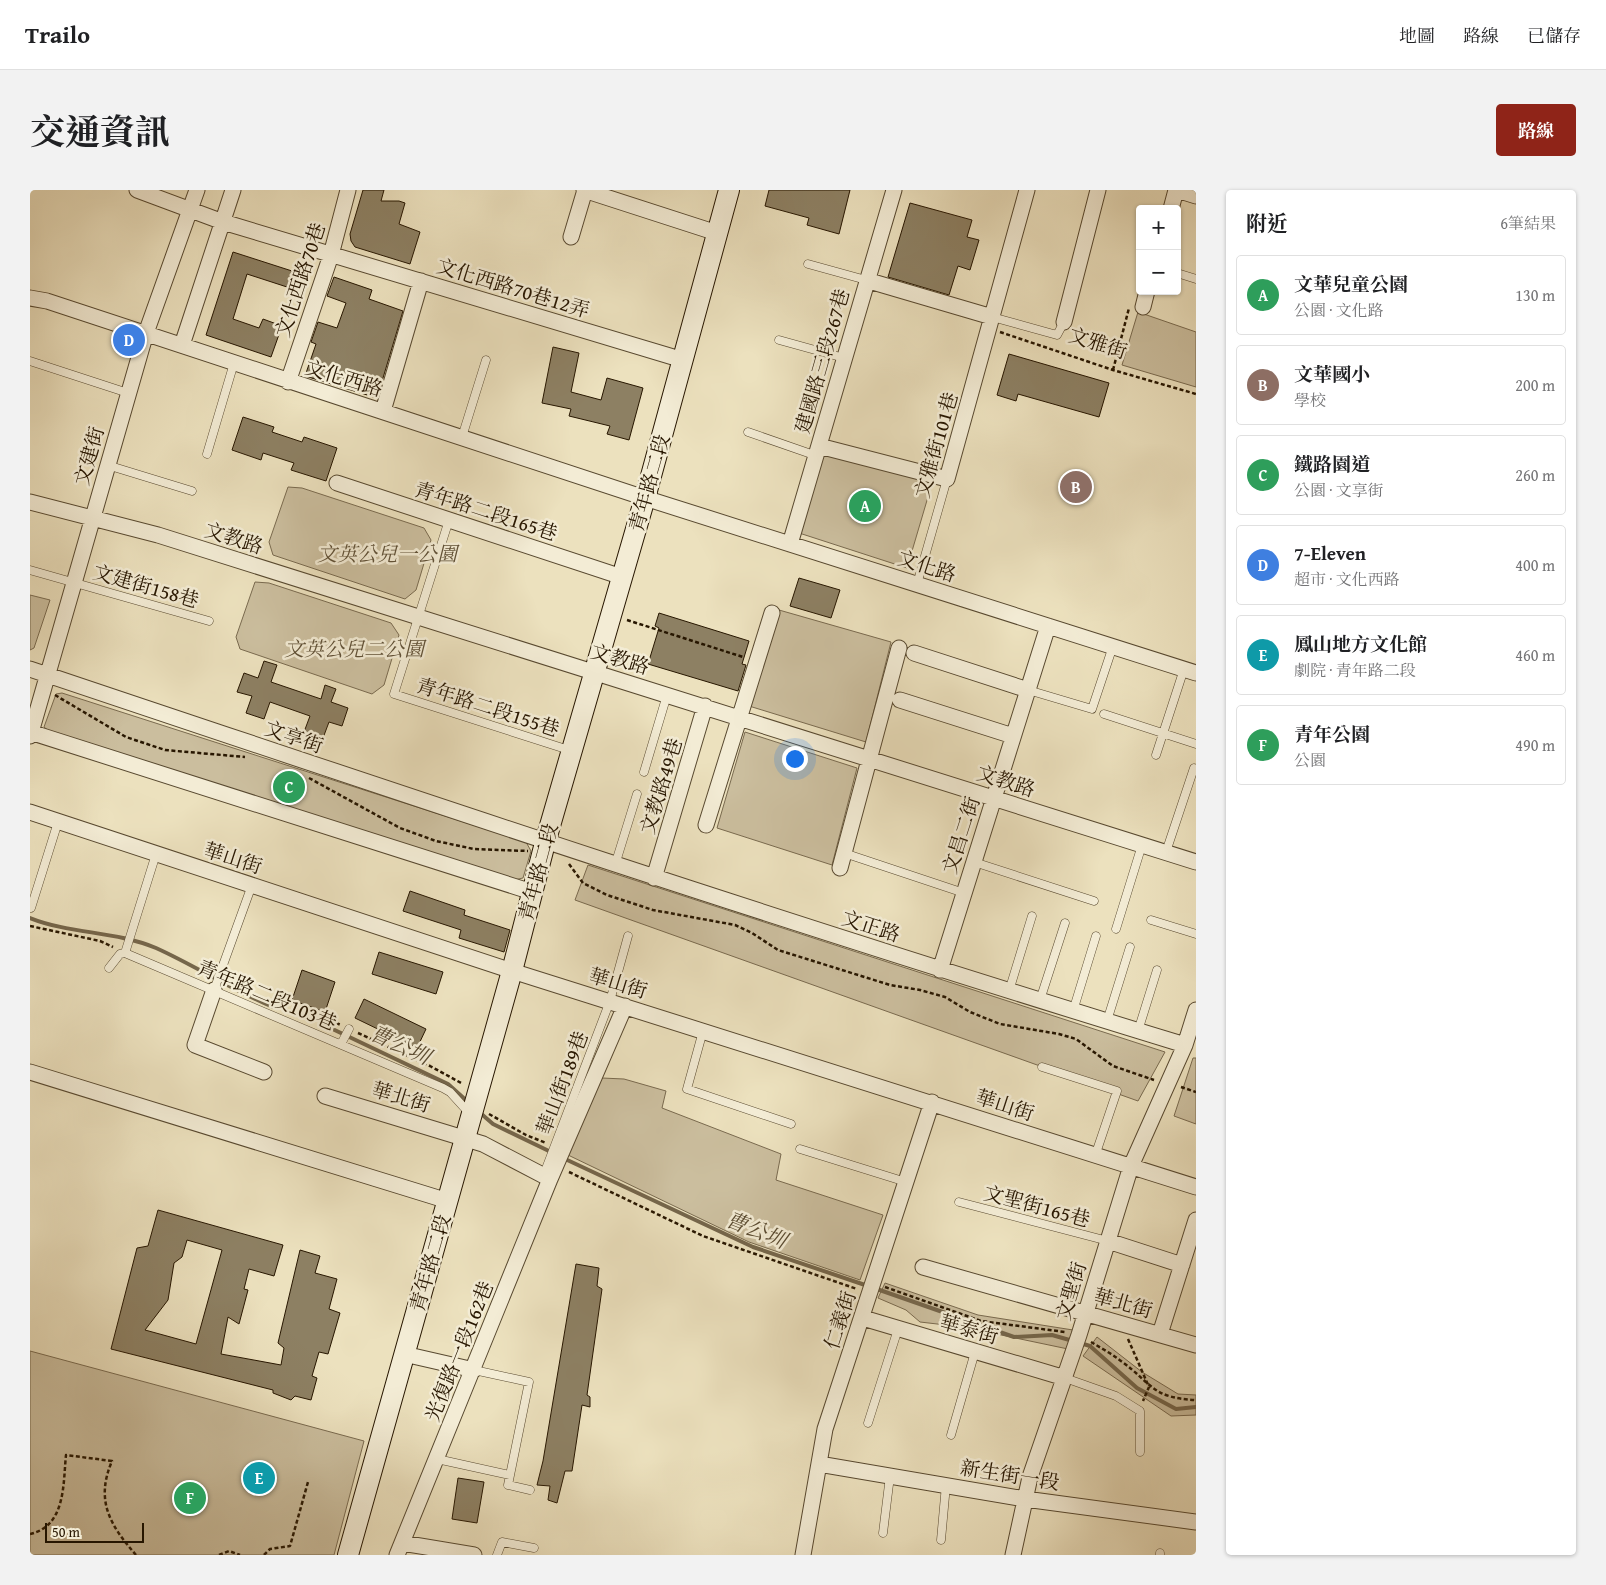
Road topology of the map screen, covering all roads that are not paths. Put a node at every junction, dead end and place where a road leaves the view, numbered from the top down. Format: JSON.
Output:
{"nodes":[{"id":1,"x":138,"y":190,"type":"edge"},
{"id":2,"x":198,"y":190,"type":"edge"},
{"id":3,"x":233,"y":190,"type":"edge"},
{"id":4,"x":348,"y":190,"type":"edge"},
{"id":5,"x":585,"y":190,"type":"edge"},
{"id":6,"x":729,"y":190,"type":"edge"},
{"id":7,"x":894,"y":190,"type":"edge"},
{"id":8,"x":1027,"y":190,"type":"edge"},
{"id":9,"x":1098,"y":190,"type":"edge"},
{"id":10,"x":1177,"y":190,"type":"edge"},
{"id":11,"x":1196,"y":196,"type":"edge"},
{"id":12,"x":1172,"y":205,"type":"edge"},
{"id":13,"x":191,"y":211,"type":"junction"},
{"id":14,"x":223,"y":222,"type":"junction"},
{"id":15,"x":717,"y":233,"type":"junction"},
{"id":16,"x":571,"y":237,"type":"dead end"},
{"id":17,"x":331,"y":255,"type":"junction"},
{"id":18,"x":808,"y":264,"type":"dead end"},
{"id":19,"x":1181,"y":274,"type":"edge"},
{"id":20,"x":1196,"y":279,"type":"edge"},
{"id":21,"x":866,"y":280,"type":"junction"},
{"id":22,"x":421,"y":281,"type":"junction"},
{"id":23,"x":1146,"y":295,"type":"edge"},
{"id":24,"x":30,"y":298,"type":"edge"},
{"id":25,"x":1143,"y":307,"type":"road end"},
{"id":26,"x":1064,"y":322,"type":"joint"},
{"id":27,"x":991,"y":323,"type":"junction"},
{"id":28,"x":146,"y":333,"type":"junction"},
{"id":29,"x":779,"y":340,"type":"dead end"},
{"id":30,"x":182,"y":345,"type":"junction"},
{"id":31,"x":844,"y":358,"type":"junction"},
{"id":32,"x":486,"y":360,"type":"dead end"},
{"id":33,"x":683,"y":360,"type":"junction"},
{"id":34,"x":30,"y":361,"type":"edge"},
{"id":35,"x":234,"y":363,"type":"junction"},
{"id":36,"x":288,"y":382,"type":"junction"},
{"id":37,"x":128,"y":393,"type":"junction"},
{"id":38,"x":383,"y":411,"type":"junction"},
{"id":39,"x":748,"y":432,"type":"dead end"},
{"id":40,"x":462,"y":437,"type":"junction"},
{"id":41,"x":818,"y":451,"type":"junction"},
{"id":42,"x":207,"y":454,"type":"dead end"},
{"id":43,"x":107,"y":466,"type":"junction"},
{"id":44,"x":947,"y":479,"type":"junction"},
{"id":45,"x":338,"y":483,"type":"dead end"},
{"id":46,"x":192,"y":492,"type":"dead end"},
{"id":47,"x":645,"y":498,"type":"junction"},
{"id":48,"x":30,"y":502,"type":"edge"},
{"id":49,"x":92,"y":518,"type":"junction"},
{"id":50,"x":449,"y":520,"type":"junction"},
{"id":51,"x":790,"y":544,"type":"junction"},
{"id":52,"x":30,"y":570,"type":"edge"},
{"id":53,"x":622,"y":577,"type":"junction"},
{"id":54,"x":74,"y":582,"type":"junction"},
{"id":55,"x":918,"y":584,"type":"junction"},
{"id":56,"x":772,"y":612,"type":"dead end"},
{"id":57,"x":418,"y":617,"type":"junction"},
{"id":58,"x":209,"y":621,"type":"dead end"},
{"id":59,"x":1048,"y":626,"type":"junction"},
{"id":60,"x":1113,"y":646,"type":"junction"},
{"id":61,"x":30,"y":669,"type":"edge"},
{"id":62,"x":1190,"y":671,"type":"edge"},
{"id":63,"x":594,"y":673,"type":"junction"},
{"id":64,"x":47,"y":675,"type":"junction"},
{"id":65,"x":1028,"y":690,"type":"junction"},
{"id":66,"x":667,"y":695,"type":"junction"},
{"id":67,"x":900,"y":700,"type":"dead end"},
{"id":68,"x":705,"y":706,"type":"junction"},
{"id":69,"x":1104,"y":714,"type":"dead end"},
{"id":70,"x":740,"y":717,"type":"junction"},
{"id":71,"x":30,"y":733,"type":"edge"},
{"id":72,"x":1163,"y":734,"type":"junction"},
{"id":73,"x":1013,"y":736,"type":"junction"},
{"id":74,"x":1196,"y":744,"type":"edge"},
{"id":75,"x":572,"y":751,"type":"junction"},
{"id":76,"x":1156,"y":755,"type":"dead end"},
{"id":77,"x":870,"y":758,"type":"junction"},
{"id":78,"x":1194,"y":768,"type":"dead end"},
{"id":79,"x":644,"y":772,"type":"dead end"},
{"id":80,"x":637,"y":794,"type":"dead end"},
{"id":81,"x":994,"y":798,"type":"junction"},
{"id":82,"x":30,"y":812,"type":"edge"},
{"id":83,"x":58,"y":822,"type":"junction"},
{"id":84,"x":706,"y":825,"type":"dead end"},
{"id":85,"x":545,"y":843,"type":"junction"},
{"id":86,"x":1142,"y":845,"type":"junction"},
{"id":87,"x":1166,"y":852,"type":"junction"},
{"id":88,"x":844,"y":853,"type":"junction"},
{"id":89,"x":156,"y":854,"type":"junction"},
{"id":90,"x":974,"y":862,"type":"junction"},
{"id":91,"x":1196,"y":862,"type":"edge"},
{"id":92,"x":615,"y":865,"type":"junction"},
{"id":93,"x":840,"y":868,"type":"dead end"},
{"id":94,"x":654,"y":878,"type":"junction"},
{"id":95,"x":252,"y":885,"type":"junction"},
{"id":96,"x":532,"y":892,"type":"junction"},
{"id":97,"x":964,"y":893,"type":"junction"},
{"id":98,"x":1094,"y":901,"type":"dead end"},
{"id":99,"x":31,"y":908,"type":"dead end"},
{"id":100,"x":1032,"y":916,"type":"dead end"},
{"id":101,"x":1151,"y":920,"type":"dead end"},
{"id":102,"x":1065,"y":924,"type":"dead end"},
{"id":103,"x":1116,"y":929,"type":"dead end"},
{"id":104,"x":1196,"y":934,"type":"edge"},
{"id":105,"x":628,"y":936,"type":"dead end"},
{"id":106,"x":1096,"y":936,"type":"dead end"},
{"id":107,"x":1130,"y":947,"type":"dead end"},
{"id":108,"x":126,"y":949,"type":"junction"},
{"id":109,"x":109,"y":968,"type":"dead end"},
{"id":110,"x":940,"y":970,"type":"junction"},
{"id":111,"x":1157,"y":970,"type":"dead end"},
{"id":112,"x":512,"y":971,"type":"junction"},
{"id":113,"x":215,"y":989,"type":"junction"},
{"id":114,"x":1009,"y":991,"type":"junction"},
{"id":115,"x":1040,"y":1000,"type":"junction"},
{"id":116,"x":618,"y":1004,"type":"junction"},
{"id":117,"x":1196,"y":1010,"type":"edge"},
{"id":118,"x":1074,"y":1011,"type":"junction"},
{"id":119,"x":1107,"y":1021,"type":"junction"},
{"id":120,"x":349,"y":1029,"type":"road end"},
{"id":121,"x":703,"y":1031,"type":"junction"},
{"id":122,"x":1138,"y":1031,"type":"junction"},
{"id":123,"x":340,"y":1044,"type":"junction"},
{"id":124,"x":1185,"y":1045,"type":"junction"},
{"id":125,"x":1042,"y":1067,"type":"dead end"},
{"id":126,"x":30,"y":1072,"type":"edge"},
{"id":127,"x":264,"y":1072,"type":"dead end"},
{"id":128,"x":326,"y":1096,"type":"dead end"},
{"id":129,"x":932,"y":1102,"type":"junction"},
{"id":130,"x":473,"y":1109,"type":"junction"},
{"id":131,"x":791,"y":1124,"type":"dead end"},
{"id":132,"x":466,"y":1138,"type":"junction"},
{"id":133,"x":800,"y":1149,"type":"dead end"},
{"id":134,"x":1095,"y":1156,"type":"junction"},
{"id":135,"x":554,"y":1161,"type":"junction"},
{"id":136,"x":1131,"y":1166,"type":"junction"},
{"id":137,"x":906,"y":1182,"type":"junction"},
{"id":138,"x":1196,"y":1187,"type":"edge"},
{"id":139,"x":448,"y":1202,"type":"junction"},
{"id":140,"x":959,"y":1202,"type":"dead end"},
{"id":141,"x":1196,"y":1220,"type":"edge"},
{"id":142,"x":1108,"y":1241,"type":"junction"},
{"id":143,"x":1182,"y":1265,"type":"junction"},
{"id":144,"x":923,"y":1267,"type":"dead end"},
{"id":145,"x":1085,"y":1312,"type":"junction"},
{"id":146,"x":863,"y":1318,"type":"junction"},
{"id":147,"x":898,"y":1329,"type":"junction"},
{"id":148,"x":1160,"y":1334,"type":"junction"},
{"id":149,"x":1196,"y":1345,"type":"edge"},
{"id":150,"x":975,"y":1352,"type":"junction"},
{"id":151,"x":404,"y":1354,"type":"junction"},
{"id":152,"x":474,"y":1370,"type":"junction"},
{"id":153,"x":1065,"y":1378,"type":"junction"},
{"id":154,"x":868,"y":1423,"type":"dead end"},
{"id":155,"x":951,"y":1435,"type":"dead end"},
{"id":156,"x":1140,"y":1452,"type":"dead end"},
{"id":157,"x":437,"y":1459,"type":"junction"},
{"id":158,"x":819,"y":1464,"type":"junction"},
{"id":159,"x":510,"y":1475,"type":"junction"},
{"id":160,"x":890,"y":1476,"type":"junction"},
{"id":161,"x":946,"y":1485,"type":"junction"},
{"id":162,"x":530,"y":1490,"type":"dead end"},
{"id":163,"x":1025,"y":1499,"type":"junction"},
{"id":164,"x":1196,"y":1522,"type":"edge"},
{"id":165,"x":883,"y":1533,"type":"dead end"},
{"id":166,"x":941,"y":1540,"type":"dead end"},
{"id":167,"x":534,"y":1548,"type":"dead end"},
{"id":168,"x":400,"y":1549,"type":"edge"},
{"id":169,"x":348,"y":1555,"type":"edge"},
{"id":170,"x":474,"y":1555,"type":"edge"},
{"id":171,"x":497,"y":1555,"type":"edge"},
{"id":172,"x":803,"y":1555,"type":"edge"},
{"id":173,"x":1014,"y":1555,"type":"edge"}],
"edges":[{"from":1,"to":13,"type":"street","name":"文化西路70巷12弄"},
{"from":2,"to":13,"type":"street","name":"文建街"},
{"from":3,"to":14,"type":"street"},
{"from":4,"to":17,"type":"street","name":"文化西路70巷"},
{"from":5,"to":15,"type":"street"},
{"from":5,"to":16,"type":"street"},
{"from":6,"to":15,"type":"street","name":"青年路二段"},
{"from":7,"to":21,"type":"street","name":"建國路三段267巷"},
{"from":8,"to":27,"type":"street","name":"文雅街101巷"},
{"from":9,"to":26,"type":"street"},
{"from":10,"to":11,"type":"street"},
{"from":10,"to":12,"type":"street"},
{"from":13,"to":14,"type":"street","name":"文化西路70巷12弄"},
{"from":13,"to":28,"type":"street","name":"文建街"},
{"from":14,"to":17,"type":"street","name":"文化西路70巷12弄"},
{"from":14,"to":30,"type":"street"},
{"from":15,"to":33,"type":"street","name":"青年路二段"},
{"from":17,"to":22,"type":"street","name":"文化西路70巷12弄"},
{"from":17,"to":36,"type":"street","name":"文化西路70巷"},
{"from":18,"to":21,"type":"lane"},
{"from":19,"to":20,"type":"lane"},
{"from":21,"to":27,"type":"street"},
{"from":21,"to":31,"type":"street","name":"建國路三段267巷"},
{"from":22,"to":33,"type":"street","name":"文化西路70巷12弄"},
{"from":22,"to":38,"type":"street"},
{"from":23,"to":25,"type":"street"},
{"from":24,"to":28,"type":"street","name":"文化西路"},
{"from":26,"to":27,"type":"lane"},
{"from":27,"to":44,"type":"street","name":"文雅街101巷"},
{"from":28,"to":30,"type":"street","name":"文化西路"},
{"from":28,"to":37,"type":"street","name":"文建街"},
{"from":29,"to":31,"type":"lane"},
{"from":30,"to":35,"type":"street","name":"文化西路"},
{"from":31,"to":41,"type":"street","name":"建國路三段267巷"},
{"from":32,"to":40,"type":"lane"},
{"from":33,"to":47,"type":"street","name":"青年路二段"},
{"from":34,"to":37,"type":"lane"},
{"from":35,"to":36,"type":"street","name":"文化西路"},
{"from":35,"to":42,"type":"lane"},
{"from":36,"to":38,"type":"street","name":"文化西路"},
{"from":37,"to":43,"type":"street","name":"文建街"},
{"from":38,"to":40,"type":"street","name":"文化西路"},
{"from":39,"to":41,"type":"lane"},
{"from":40,"to":47,"type":"street","name":"文化西路"},
{"from":41,"to":44,"type":"street"},
{"from":41,"to":51,"type":"street","name":"建國路三段267巷"},
{"from":43,"to":46,"type":"lane"},
{"from":43,"to":49,"type":"street","name":"文建街"},
{"from":44,"to":55,"type":"lane","name":"文雅街101巷"},
{"from":45,"to":50,"type":"street","name":"青年路二段165巷"},
{"from":47,"to":51,"type":"street","name":"文化路"},
{"from":47,"to":53,"type":"street","name":"青年路二段"},
{"from":48,"to":49,"type":"street","name":"文教路"},
{"from":49,"to":54,"type":"street","name":"文建街"},
{"from":49,"to":57,"type":"street","name":"文教路"},
{"from":50,"to":53,"type":"street","name":"青年路二段165巷"},
{"from":50,"to":57,"type":"lane"},
{"from":51,"to":55,"type":"street","name":"文化路"},
{"from":52,"to":54,"type":"lane","name":"文建街158巷"},
{"from":53,"to":63,"type":"street","name":"青年路二段"},
{"from":54,"to":58,"type":"lane","name":"文建街158巷"},
{"from":54,"to":64,"type":"street","name":"文建街"},
{"from":55,"to":59,"type":"street","name":"文化路"},
{"from":56,"to":70,"type":"street"},
{"from":57,"to":63,"type":"street","name":"文教路"},
{"from":57,"to":75,"type":"lane","name":"青年路二段155巷"},
{"from":59,"to":60,"type":"street","name":"文化路"},
{"from":59,"to":65,"type":"street","name":"文昌二街"},
{"from":60,"to":62,"type":"street","name":"文化路"},
{"from":60,"to":65,"type":"lane"},
{"from":61,"to":64,"type":"street","name":"文享街"},
{"from":62,"to":72,"type":"lane"},
{"from":63,"to":66,"type":"street","name":"文教路"},
{"from":63,"to":75,"type":"street","name":"青年路二段"},
{"from":64,"to":71,"type":"street","name":"文建街"},
{"from":64,"to":85,"type":"street","name":"文享街"},
{"from":65,"to":73,"type":"street","name":"文昌二街"},
{"from":65,"to":77,"type":"street"},
{"from":66,"to":68,"type":"street","name":"文教路"},
{"from":66,"to":79,"type":"lane"},
{"from":67,"to":73,"type":"street"},
{"from":68,"to":70,"type":"street","name":"文教路"},
{"from":68,"to":94,"type":"street","name":"文教路49巷"},
{"from":69,"to":72,"type":"lane"},
{"from":70,"to":77,"type":"street","name":"文教路"},
{"from":70,"to":84,"type":"street"},
{"from":71,"to":96,"type":"street"},
{"from":72,"to":74,"type":"lane"},
{"from":72,"to":76,"type":"lane"},
{"from":73,"to":81,"type":"street","name":"文昌二街"},
{"from":75,"to":85,"type":"street","name":"青年路二段"},
{"from":77,"to":81,"type":"street","name":"文教路"},
{"from":77,"to":88,"type":"street"},
{"from":78,"to":87,"type":"lane"},
{"from":80,"to":92,"type":"lane"},
{"from":81,"to":86,"type":"street","name":"文教路"},
{"from":81,"to":90,"type":"street","name":"文昌二街"},
{"from":82,"to":83,"type":"street","name":"華山街"},
{"from":83,"to":89,"type":"street","name":"華山街"},
{"from":83,"to":99,"type":"lane"},
{"from":85,"to":92,"type":"street","name":"文正路"},
{"from":85,"to":96,"type":"street","name":"青年路二段"},
{"from":86,"to":87,"type":"street","name":"文教路"},
{"from":86,"to":103,"type":"lane"},
{"from":87,"to":91,"type":"street","name":"文教路"},
{"from":88,"to":93,"type":"street"},
{"from":88,"to":97,"type":"lane"},
{"from":89,"to":95,"type":"street","name":"華山街"},
{"from":89,"to":108,"type":"lane"},
{"from":90,"to":97,"type":"street","name":"文昌二街"},
{"from":90,"to":98,"type":"lane"},
{"from":92,"to":94,"type":"street","name":"文正路"},
{"from":94,"to":110,"type":"street","name":"文正路"},
{"from":95,"to":112,"type":"street","name":"華山街"},
{"from":95,"to":113,"type":"lane"},
{"from":96,"to":112,"type":"street","name":"青年路二段"},
{"from":97,"to":110,"type":"street","name":"文昌二街"},
{"from":100,"to":114,"type":"lane"},
{"from":101,"to":104,"type":"lane"},
{"from":102,"to":115,"type":"lane"},
{"from":105,"to":116,"type":"lane"},
{"from":106,"to":118,"type":"lane"},
{"from":107,"to":119,"type":"lane"},
{"from":108,"to":109,"type":"lane"},
{"from":108,"to":113,"type":"lane","name":"青年路二段103巷"},
{"from":110,"to":114,"type":"street","name":"文正路"},
{"from":111,"to":122,"type":"lane"},
{"from":112,"to":116,"type":"street","name":"華山街"},
{"from":112,"to":130,"type":"street","name":"青年路二段"},
{"from":113,"to":123,"type":"lane","name":"青年路二段103巷"},
{"from":113,"to":127,"type":"street"},
{"from":114,"to":115,"type":"street","name":"文正路"},
{"from":115,"to":118,"type":"street","name":"文正路"},
{"from":116,"to":121,"type":"street","name":"華山街"},
{"from":116,"to":135,"type":"street","name":"光復路一段162巷"},
{"from":117,"to":124,"type":"street","name":"文聖街"},
{"from":118,"to":119,"type":"street","name":"文正路"},
{"from":119,"to":122,"type":"street","name":"文正路"},
{"from":120,"to":123,"type":"lane"},
{"from":121,"to":129,"type":"street","name":"華山街"},
{"from":121,"to":131,"type":"lane"},
{"from":122,"to":124,"type":"street","name":"文正路"},
{"from":123,"to":130,"type":"lane","name":"青年路二段103巷"},
{"from":124,"to":136,"type":"street","name":"文聖街"},
{"from":125,"to":134,"type":"lane"},
{"from":126,"to":139,"type":"street"},
{"from":128,"to":132,"type":"street","name":"華北街"},
{"from":129,"to":134,"type":"street","name":"華山街"},
{"from":129,"to":137,"type":"street","name":"仁義街"},
{"from":130,"to":132,"type":"street","name":"青年路二段"},
{"from":132,"to":135,"type":"street","name":"華北街"},
{"from":132,"to":139,"type":"street","name":"青年路二段"},
{"from":133,"to":137,"type":"lane"},
{"from":134,"to":136,"type":"street","name":"華山街"},
{"from":135,"to":152,"type":"street","name":"光復路一段162巷"},
{"from":136,"to":138,"type":"street","name":"華山街"},
{"from":136,"to":142,"type":"street","name":"文聖街"},
{"from":137,"to":146,"type":"street","name":"仁義街"},
{"from":139,"to":151,"type":"street","name":"青年路二段"},
{"from":140,"to":142,"type":"lane","name":"文聖街165巷"},
{"from":141,"to":143,"type":"street"},
{"from":142,"to":143,"type":"street"},
{"from":142,"to":145,"type":"street","name":"文聖街"},
{"from":143,"to":148,"type":"street"},
{"from":144,"to":145,"type":"street","name":"華北街"},
{"from":145,"to":148,"type":"street","name":"華北街"},
{"from":145,"to":153,"type":"street","name":"文聖街"},
{"from":146,"to":147,"type":"street","name":"華泰街"},
{"from":146,"to":158,"type":"street","name":"仁義街"},
{"from":147,"to":150,"type":"street","name":"華泰街"},
{"from":147,"to":154,"type":"lane"},
{"from":148,"to":149,"type":"street","name":"華北街"},
{"from":150,"to":153,"type":"street","name":"華泰街"},
{"from":150,"to":155,"type":"lane"},
{"from":151,"to":152,"type":"street"},
{"from":151,"to":169,"type":"street","name":"青年路二段"},
{"from":152,"to":157,"type":"street","name":"光復路一段162巷"},
{"from":152,"to":159,"type":"lane"},
{"from":153,"to":156,"type":"lane"},
{"from":153,"to":163,"type":"street","name":"文聖街"},
{"from":157,"to":159,"type":"lane"},
{"from":157,"to":168,"type":"street","name":"光復路一段162巷"},
{"from":158,"to":160,"type":"street","name":"新生街一段"},
{"from":158,"to":172,"type":"street","name":"仁義街"},
{"from":159,"to":162,"type":"lane"},
{"from":160,"to":161,"type":"street","name":"新生街一段"},
{"from":160,"to":165,"type":"lane"},
{"from":161,"to":163,"type":"street","name":"新生街一段"},
{"from":161,"to":166,"type":"lane"},
{"from":163,"to":164,"type":"street","name":"新生街一段"},
{"from":163,"to":173,"type":"street","name":"文聖街"},
{"from":167,"to":171,"type":"lane"},
{"from":168,"to":170,"type":"street"}]}
